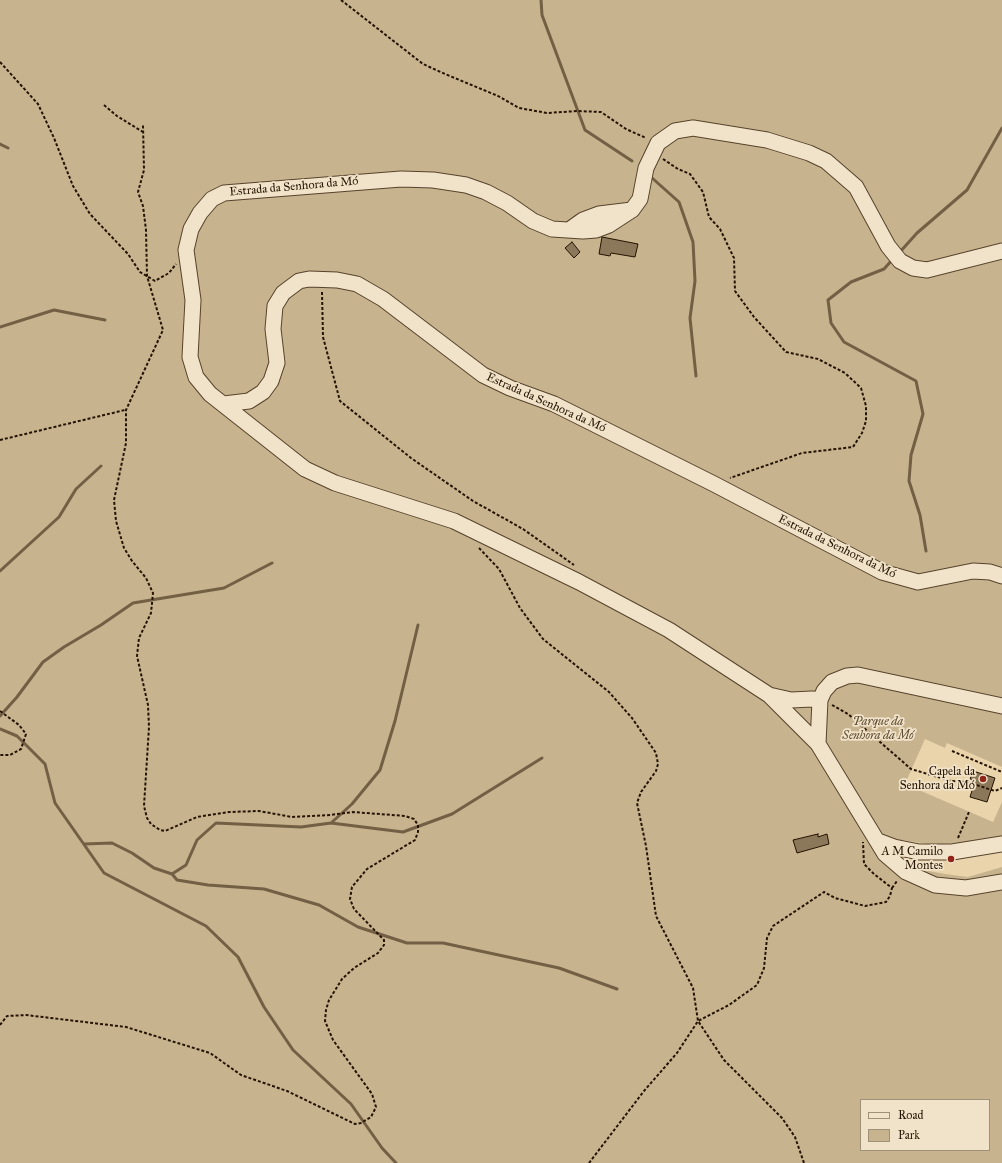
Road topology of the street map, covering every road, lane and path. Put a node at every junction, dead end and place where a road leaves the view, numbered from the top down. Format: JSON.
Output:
{"nodes":[{"id":1,"x":341,"y":0,"type":"edge"},
{"id":2,"x":0,"y":62,"type":"edge"},
{"id":3,"x":104,"y":105,"type":"dead end"},
{"id":4,"x":143,"y":125,"type":"dead end"},
{"id":5,"x":143,"y":132,"type":"junction"},
{"id":6,"x":655,"y":148,"type":"junction"},
{"id":7,"x":186,"y":250,"type":"junction"},
{"id":8,"x":1002,"y":251,"type":"edge"},
{"id":9,"x":147,"y":276,"type":"junction"},
{"id":10,"x":322,"y":279,"type":"junction"},
{"id":11,"x":224,"y":404,"type":"junction"},
{"id":12,"x":126,"y":410,"type":"junction"},
{"id":13,"x":0,"y":440,"type":"edge"},
{"id":14,"x":714,"y":484,"type":"junction"},
{"id":15,"x":477,"y":547,"type":"dead end"},
{"id":16,"x":1002,"y":576,"type":"edge"},
{"id":17,"x":579,"y":582,"type":"junction"},
{"id":18,"x":769,"y":695,"type":"junction"},
{"id":19,"x":820,"y":700,"type":"junction"},
{"id":20,"x":1002,"y":706,"type":"edge"},
{"id":21,"x":0,"y":711,"type":"edge"},
{"id":22,"x":818,"y":744,"type":"junction"},
{"id":23,"x":952,"y":751,"type":"dead end"},
{"id":24,"x":0,"y":756,"type":"edge"},
{"id":25,"x":1002,"y":772,"type":"edge"},
{"id":26,"x":1002,"y":788,"type":"edge"},
{"id":27,"x":969,"y":812,"type":"dead end"},
{"id":28,"x":874,"y":835,"type":"junction"},
{"id":29,"x":1002,"y":844,"type":"edge"},
{"id":30,"x":952,"y":852,"type":"junction"},
{"id":31,"x":1002,"y":882,"type":"edge"},
{"id":32,"x":698,"y":1021,"type":"junction"},
{"id":33,"x":0,"y":1025,"type":"edge"},
{"id":34,"x":589,"y":1163,"type":"edge"},
{"id":35,"x":804,"y":1163,"type":"edge"}],
"edges":[{"from":1,"to":6,"type":"path"},
{"from":2,"to":9,"type":"path"},
{"from":3,"to":5,"type":"path"},
{"from":4,"to":5,"type":"path"},
{"from":5,"to":9,"type":"path"},
{"from":6,"to":7,"type":"street","name":"Estrada da Senhora da Mó"},
{"from":6,"to":8,"type":"street"},
{"from":6,"to":14,"type":"path"},
{"from":7,"to":9,"type":"path"},
{"from":7,"to":11,"type":"street","name":"Estrada da Senhora da Mó"},
{"from":9,"to":12,"type":"path"},
{"from":10,"to":11,"type":"street","name":"Estrada da Senhora da Mó"},
{"from":10,"to":14,"type":"street","name":"Estrada da Senhora da Mó"},
{"from":10,"to":17,"type":"path"},
{"from":11,"to":17,"type":"street","name":"Estrada da Senhora da Mó"},
{"from":12,"to":13,"type":"path"},
{"from":12,"to":33,"type":"path"},
{"from":14,"to":16,"type":"street","name":"Estrada da Senhora da Mó"},
{"from":15,"to":32,"type":"path"},
{"from":17,"to":18,"type":"street","name":"Estrada da Senhora da Mó"},
{"from":18,"to":19,"type":"street"},
{"from":18,"to":22,"type":"street","name":"Estrada da Senhora da Mó"},
{"from":19,"to":20,"type":"street"},
{"from":19,"to":22,"type":"street"},
{"from":19,"to":26,"type":"path"},
{"from":21,"to":24,"type":"path"},
{"from":22,"to":28,"type":"street","name":"Estrada da Senhora da Mó"},
{"from":23,"to":25,"type":"path"},
{"from":27,"to":30,"type":"path"},
{"from":28,"to":30,"type":"street"},
{"from":28,"to":31,"type":"street","name":"Estrada da Senhora da Mó"},
{"from":28,"to":32,"type":"path"},
{"from":29,"to":30,"type":"street"},
{"from":32,"to":34,"type":"path"},
{"from":32,"to":35,"type":"path"}]}
